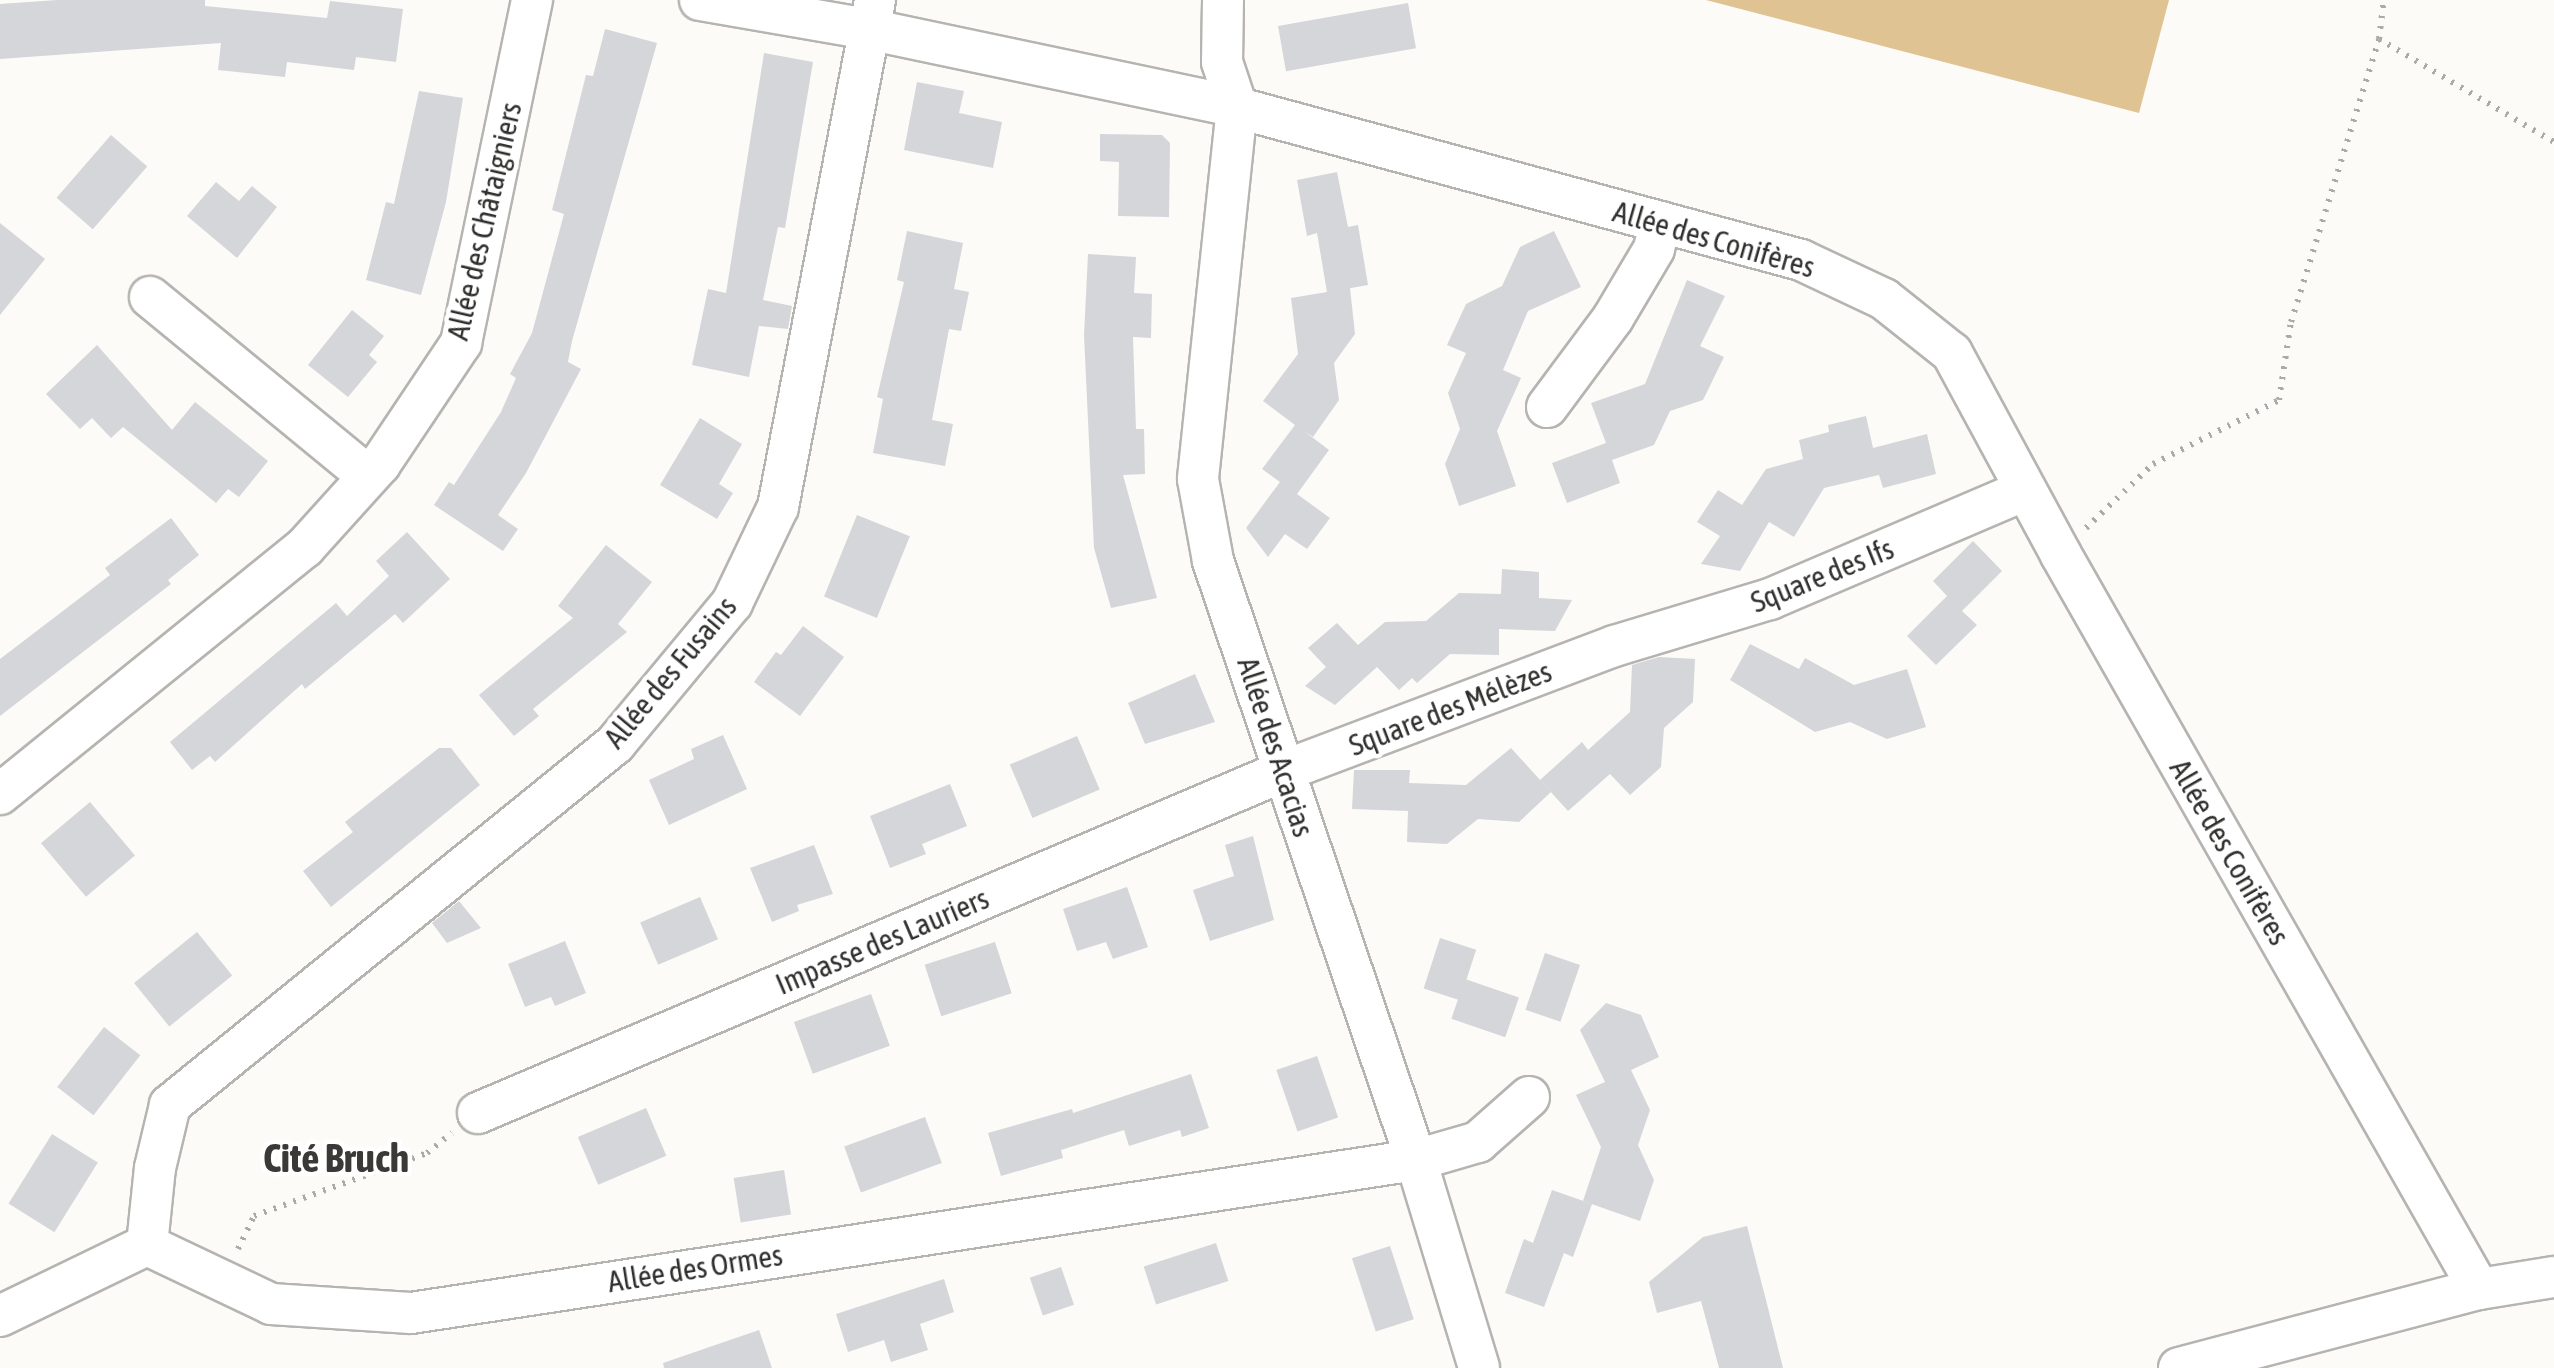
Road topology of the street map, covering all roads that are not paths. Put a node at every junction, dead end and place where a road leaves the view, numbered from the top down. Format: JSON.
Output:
{"nodes":[{"id":1,"x":532,"y":0,"type":"edge"},
{"id":2,"x":700,"y":0,"type":"edge"},
{"id":3,"x":1223,"y":0,"type":"edge"},
{"id":4,"x":872,"y":14,"type":"edge"},
{"id":5,"x":1237,"y":107,"type":"junction"},
{"id":6,"x":1660,"y":222,"type":"junction"},
{"id":7,"x":150,"y":297,"type":"dead end"},
{"id":8,"x":1548,"y":407,"type":"dead end"},
{"id":9,"x":368,"y":476,"type":"junction"},
{"id":10,"x":2025,"y":490,"type":"junction"},
{"id":11,"x":1614,"y":646,"type":"joint"},
{"id":12,"x":1286,"y":770,"type":"junction"},
{"id":13,"x":0,"y":794,"type":"edge"},
{"id":14,"x":1529,"y":1097,"type":"dead end"},
{"id":15,"x":478,"y":1113,"type":"road end"},
{"id":16,"x":1416,"y":1160,"type":"junction"},
{"id":17,"x":146,"y":1245,"type":"junction"},
{"id":18,"x":2554,"y":1278,"type":"edge"},
{"id":19,"x":2479,"y":1289,"type":"junction"},
{"id":20,"x":0,"y":1316,"type":"edge"},
{"id":21,"x":1479,"y":1368,"type":"edge"},
{"id":22,"x":2179,"y":1368,"type":"edge"}],
"edges":[{"from":1,"to":9,"type":"street","name":"Allée des Châtaigniers"},
{"from":2,"to":4,"type":"street","name":"Allée des Conifères"},
{"from":3,"to":5,"type":"street"},
{"from":4,"to":5,"type":"street","name":"Allée des Conifères"},
{"from":4,"to":17,"type":"street","name":"Allée des Fusains"},
{"from":5,"to":6,"type":"street","name":"Allée des Conifères"},
{"from":5,"to":12,"type":"street","name":"Allée des Acacias"},
{"from":6,"to":8,"type":"street"},
{"from":6,"to":10,"type":"street","name":"Allée des Conifères"},
{"from":7,"to":9,"type":"street"},
{"from":9,"to":13,"type":"street","name":"Allée des Châtaigniers"},
{"from":10,"to":11,"type":"street","name":"Square des Ifs"},
{"from":10,"to":19,"type":"street","name":"Allée des Conifères"},
{"from":11,"to":12,"type":"street","name":"Square des Mélèzes"},
{"from":12,"to":15,"type":"street","name":"Impasse des Lauriers"},
{"from":12,"to":16,"type":"street","name":"Allée des Acacias"},
{"from":14,"to":16,"type":"street","name":"Allée des Ormes"},
{"from":16,"to":17,"type":"street","name":"Allée des Ormes"},
{"from":16,"to":21,"type":"street","name":"Allée des Acacias"},
{"from":17,"to":20,"type":"street"},
{"from":18,"to":19,"type":"street"},
{"from":19,"to":22,"type":"street"}]}
